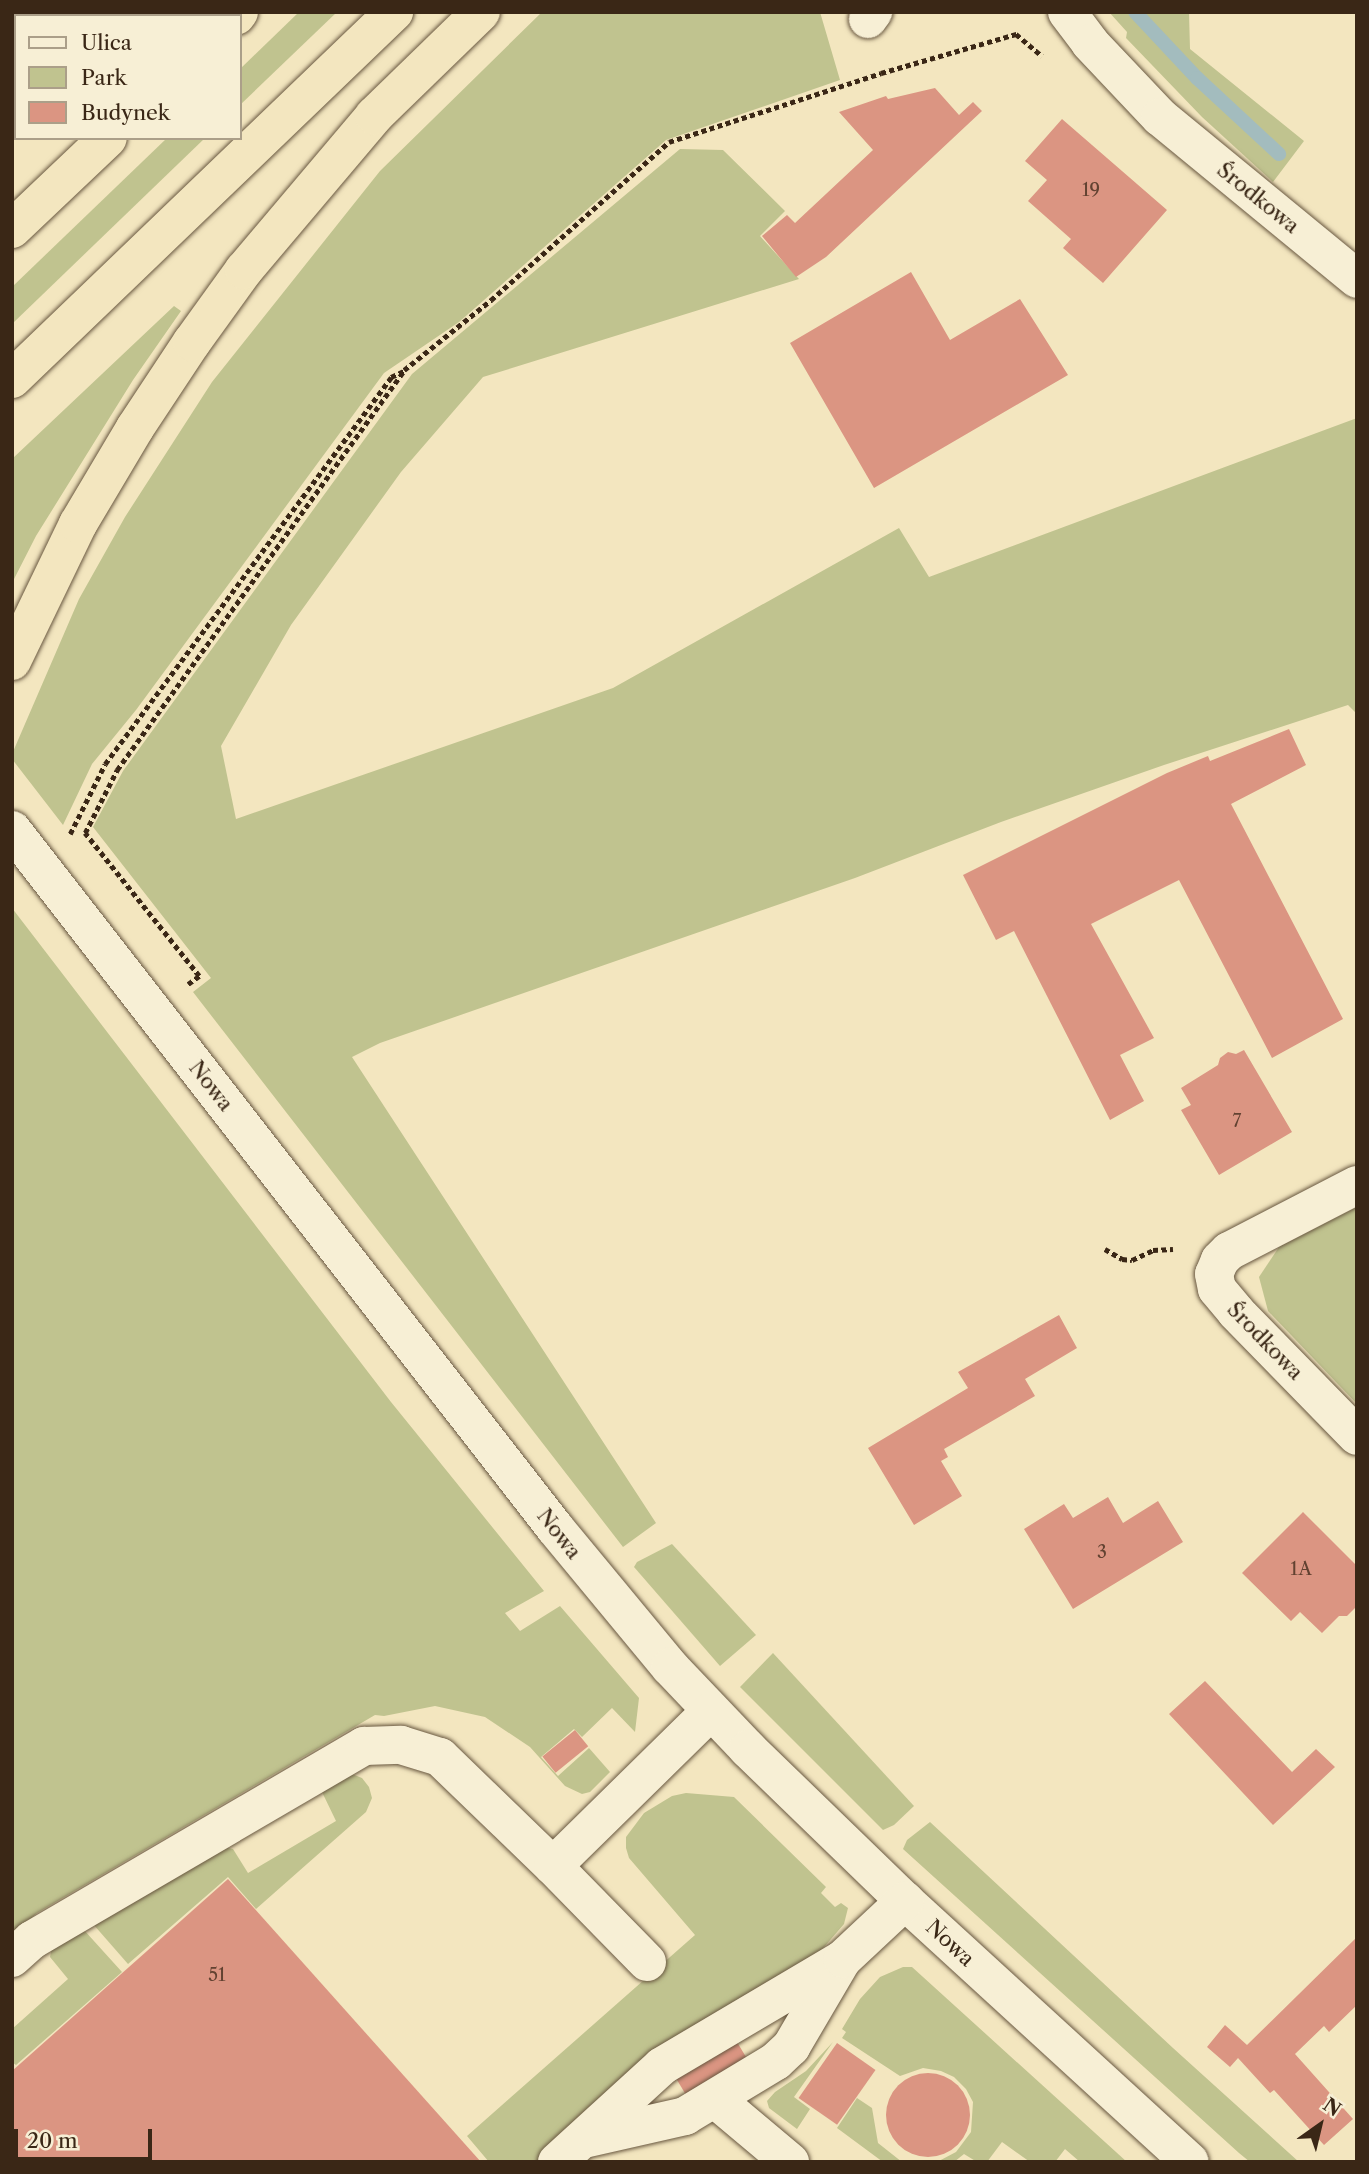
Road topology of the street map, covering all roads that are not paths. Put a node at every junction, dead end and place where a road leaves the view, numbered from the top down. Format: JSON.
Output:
{"nodes":[{"id":1,"x":394,"y":12,"type":"edge"},
{"id":2,"x":481,"y":12,"type":"edge"},
{"id":3,"x":1067,"y":12,"type":"edge"},
{"id":4,"x":106,"y":140,"type":"edge"},
{"id":5,"x":69,"y":175,"type":"junction"},
{"id":6,"x":12,"y":214,"type":"edge"},
{"id":7,"x":12,"y":229,"type":"edge"},
{"id":8,"x":1357,"y":279,"type":"edge"},
{"id":9,"x":12,"y":379,"type":"edge"},
{"id":10,"x":12,"y":661,"type":"edge"},
{"id":11,"x":12,"y":830,"type":"edge"},
{"id":12,"x":1357,"y":1185,"type":"edge"},
{"id":13,"x":1357,"y":1436,"type":"edge"},
{"id":14,"x":711,"y":1711,"type":"junction"},
{"id":15,"x":553,"y":1866,"type":"junction"},
{"id":16,"x":905,"y":1901,"type":"junction"},
{"id":17,"x":12,"y":1958,"type":"edge"},
{"id":18,"x":843,"y":1959,"type":"junction"},
{"id":19,"x":647,"y":1962,"type":"dead end"},
{"id":20,"x":715,"y":2099,"type":"junction"},
{"id":21,"x":569,"y":2150,"type":"edge"},
{"id":22,"x":790,"y":2162,"type":"edge"},
{"id":23,"x":1190,"y":2162,"type":"edge"}],
"edges":[{"from":1,"to":9,"type":"highway"},
{"from":2,"to":10,"type":"highway"},
{"from":3,"to":8,"type":"street","name":"Środkowa"},
{"from":4,"to":5,"type":"highway"},
{"from":5,"to":6,"type":"highway"},
{"from":5,"to":7,"type":"highway"},
{"from":11,"to":14,"type":"street","name":"Nowa"},
{"from":12,"to":13,"type":"street","name":"Środkowa"},
{"from":14,"to":15,"type":"street"},
{"from":14,"to":16,"type":"street","name":"Nowa"},
{"from":15,"to":17,"type":"street"},
{"from":15,"to":19,"type":"street"},
{"from":16,"to":18,"type":"street"},
{"from":16,"to":23,"type":"street","name":"Nowa"},
{"from":18,"to":20,"type":"street"},
{"from":18,"to":21,"type":"street"},
{"from":20,"to":21,"type":"street"},
{"from":20,"to":22,"type":"street"}]}
